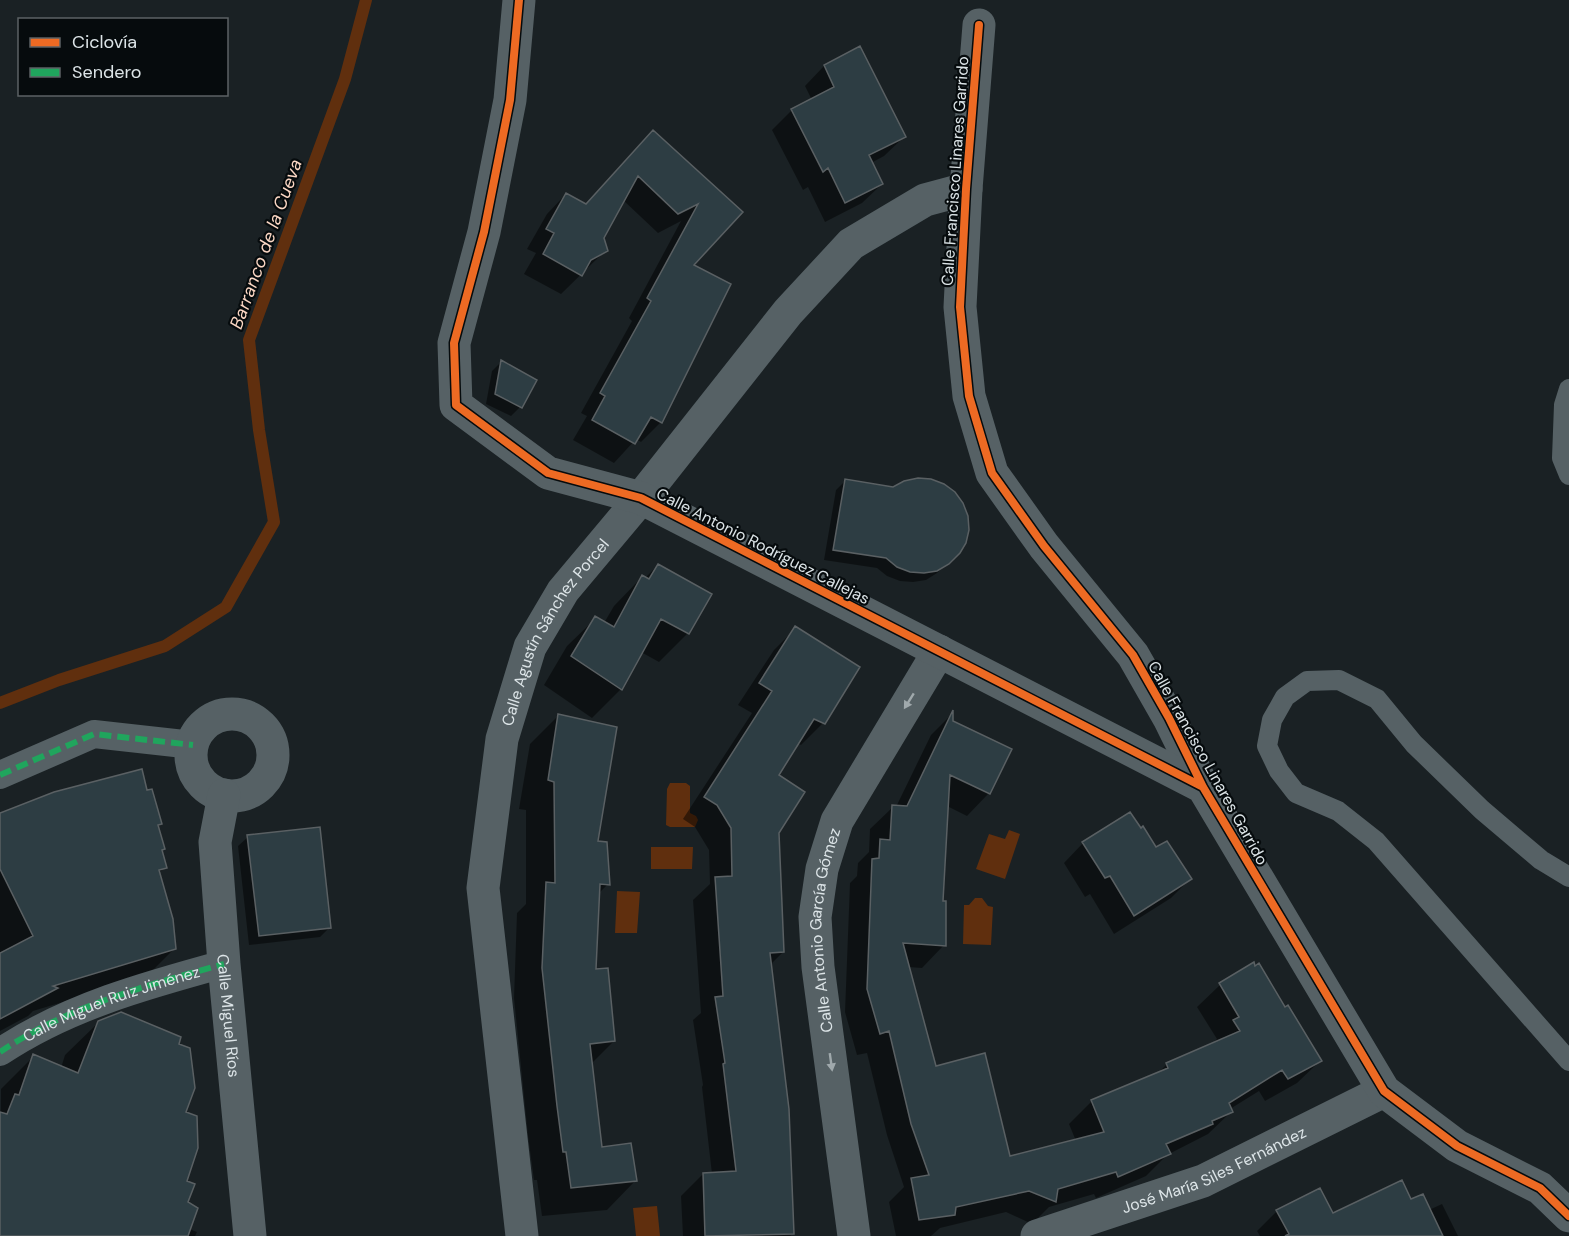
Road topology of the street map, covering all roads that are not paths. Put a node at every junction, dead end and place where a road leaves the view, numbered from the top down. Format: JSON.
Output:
{"nodes":[{"id":1,"x":519,"y":0,"type":"edge"},
{"id":2,"x":979,"y":25,"type":"dead end"},
{"id":3,"x":966,"y":189,"type":"junction"},
{"id":4,"x":1569,"y":389,"type":"edge"},
{"id":5,"x":1569,"y":475,"type":"edge"},
{"id":6,"x":641,"y":498,"type":"junction"},
{"id":7,"x":939,"y":651,"type":"junction"},
{"id":8,"x":193,"y":745,"type":"junction"},
{"id":9,"x":0,"y":775,"type":"edge"},
{"id":10,"x":1203,"y":787,"type":"junction"},
{"id":11,"x":224,"y":795,"type":"junction"},
{"id":12,"x":1569,"y":877,"type":"edge"},
{"id":13,"x":224,"y":964,"type":"junction"},
{"id":14,"x":0,"y":1052,"type":"edge"},
{"id":15,"x":1569,"y":1061,"type":"edge"},
{"id":16,"x":1384,"y":1091,"type":"junction"},
{"id":17,"x":1569,"y":1216,"type":"edge"},
{"id":18,"x":250,"y":1236,"type":"edge"},
{"id":19,"x":522,"y":1236,"type":"edge"},
{"id":20,"x":855,"y":1236,"type":"edge"},
{"id":21,"x":1037,"y":1236,"type":"edge"}],
"edges":[{"from":1,"to":6,"type":"street","name":"Calle Antonio Rodríguez Callejas"},
{"from":2,"to":3,"type":"street","name":"Calle Francisco Linares Garrido"},
{"from":3,"to":6,"type":"street","name":"Calle Agustín Sánchez Porcel"},
{"from":3,"to":10,"type":"street","name":"Calle Francisco Linares Garrido"},
{"from":4,"to":5,"type":"lane"},
{"from":6,"to":7,"type":"street","name":"Calle Antonio Rodríguez Callejas"},
{"from":6,"to":19,"type":"street","name":"Calle Agustín Sánchez Porcel"},
{"from":7,"to":10,"type":"street","name":"Calle Antonio Rodríguez Callejas"},
{"from":7,"to":20,"type":"street","name":"Calle Antonio García Gómez","one_way":true},
{"from":8,"to":9,"type":"street"},
{"from":8,"to":11,"type":"street"},
{"from":8,"to":11,"type":"street"},
{"from":10,"to":16,"type":"street","name":"Calle Francisco Linares Garrido"},
{"from":11,"to":13,"type":"street","name":"Calle Miguel Ríos"},
{"from":12,"to":15,"type":"lane"},
{"from":13,"to":14,"type":"street","name":"Calle Miguel Ruiz Jiménez"},
{"from":13,"to":18,"type":"street","name":"Calle Miguel Ríos"},
{"from":16,"to":17,"type":"street","name":"Calle Francisco Linares Garrido"},
{"from":16,"to":21,"type":"street","name":"José María Siles Fernández"}]}
